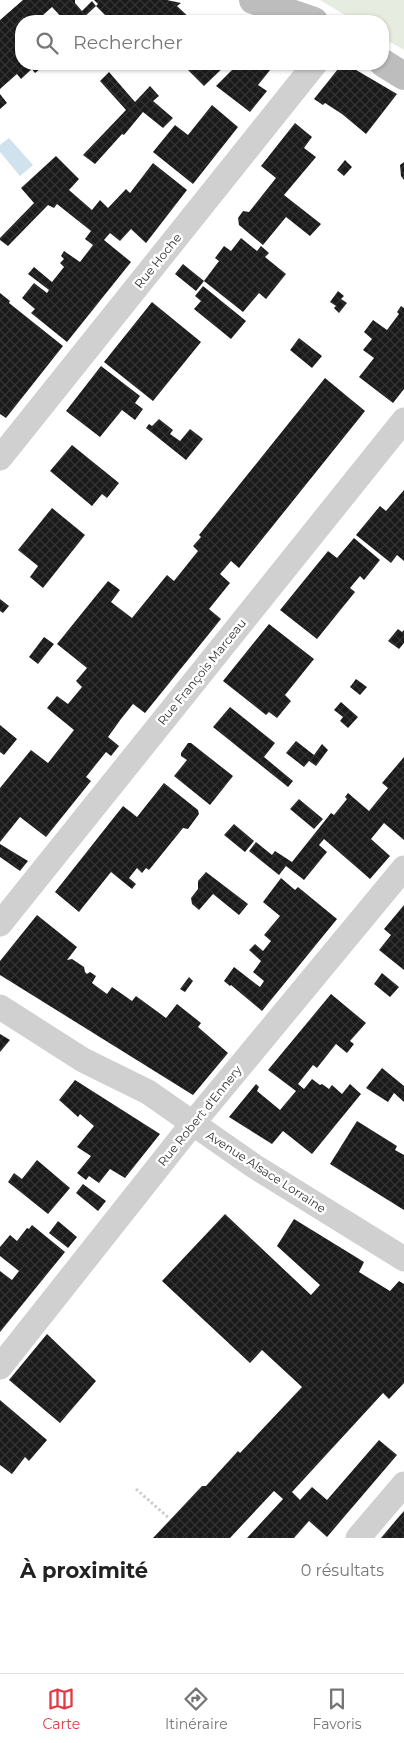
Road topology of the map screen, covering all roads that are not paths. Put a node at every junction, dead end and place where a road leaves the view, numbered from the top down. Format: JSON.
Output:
{"nodes":[{"id":1,"x":253,"y":0,"type":"edge"},
{"id":2,"x":297,"y":15,"type":"edge"},
{"id":3,"x":389,"y":67,"type":"edge"},
{"id":4,"x":310,"y":70,"type":"edge"},
{"id":5,"x":404,"y":76,"type":"edge"},
{"id":6,"x":404,"y":420,"type":"edge"},
{"id":7,"x":0,"y":458,"type":"edge"},
{"id":8,"x":404,"y":868,"type":"edge"},
{"id":9,"x":0,"y":924,"type":"edge"},
{"id":10,"x":0,"y":1007,"type":"edge"},
{"id":11,"x":193,"y":1123,"type":"junction"},
{"id":12,"x":404,"y":1259,"type":"edge"},
{"id":13,"x":0,"y":1367,"type":"edge"},
{"id":14,"x":404,"y":1484,"type":"edge"},
{"id":15,"x":358,"y":1538,"type":"edge"}],
"edges":[{"from":1,"to":2,"type":"street"},
{"from":3,"to":5,"type":"street"},
{"from":4,"to":7,"type":"street","name":"Rue Hoche"},
{"from":6,"to":9,"type":"street","name":"Rue François Marceau"},
{"from":8,"to":11,"type":"street","name":"Rue Robert d'Ennery"},
{"from":10,"to":11,"type":"street","name":"Avenue Alsace Lorraine"},
{"from":11,"to":12,"type":"street","name":"Avenue Alsace Lorraine"},
{"from":11,"to":13,"type":"street","name":"Rue Robert d'Ennery"},
{"from":14,"to":15,"type":"street"}]}
